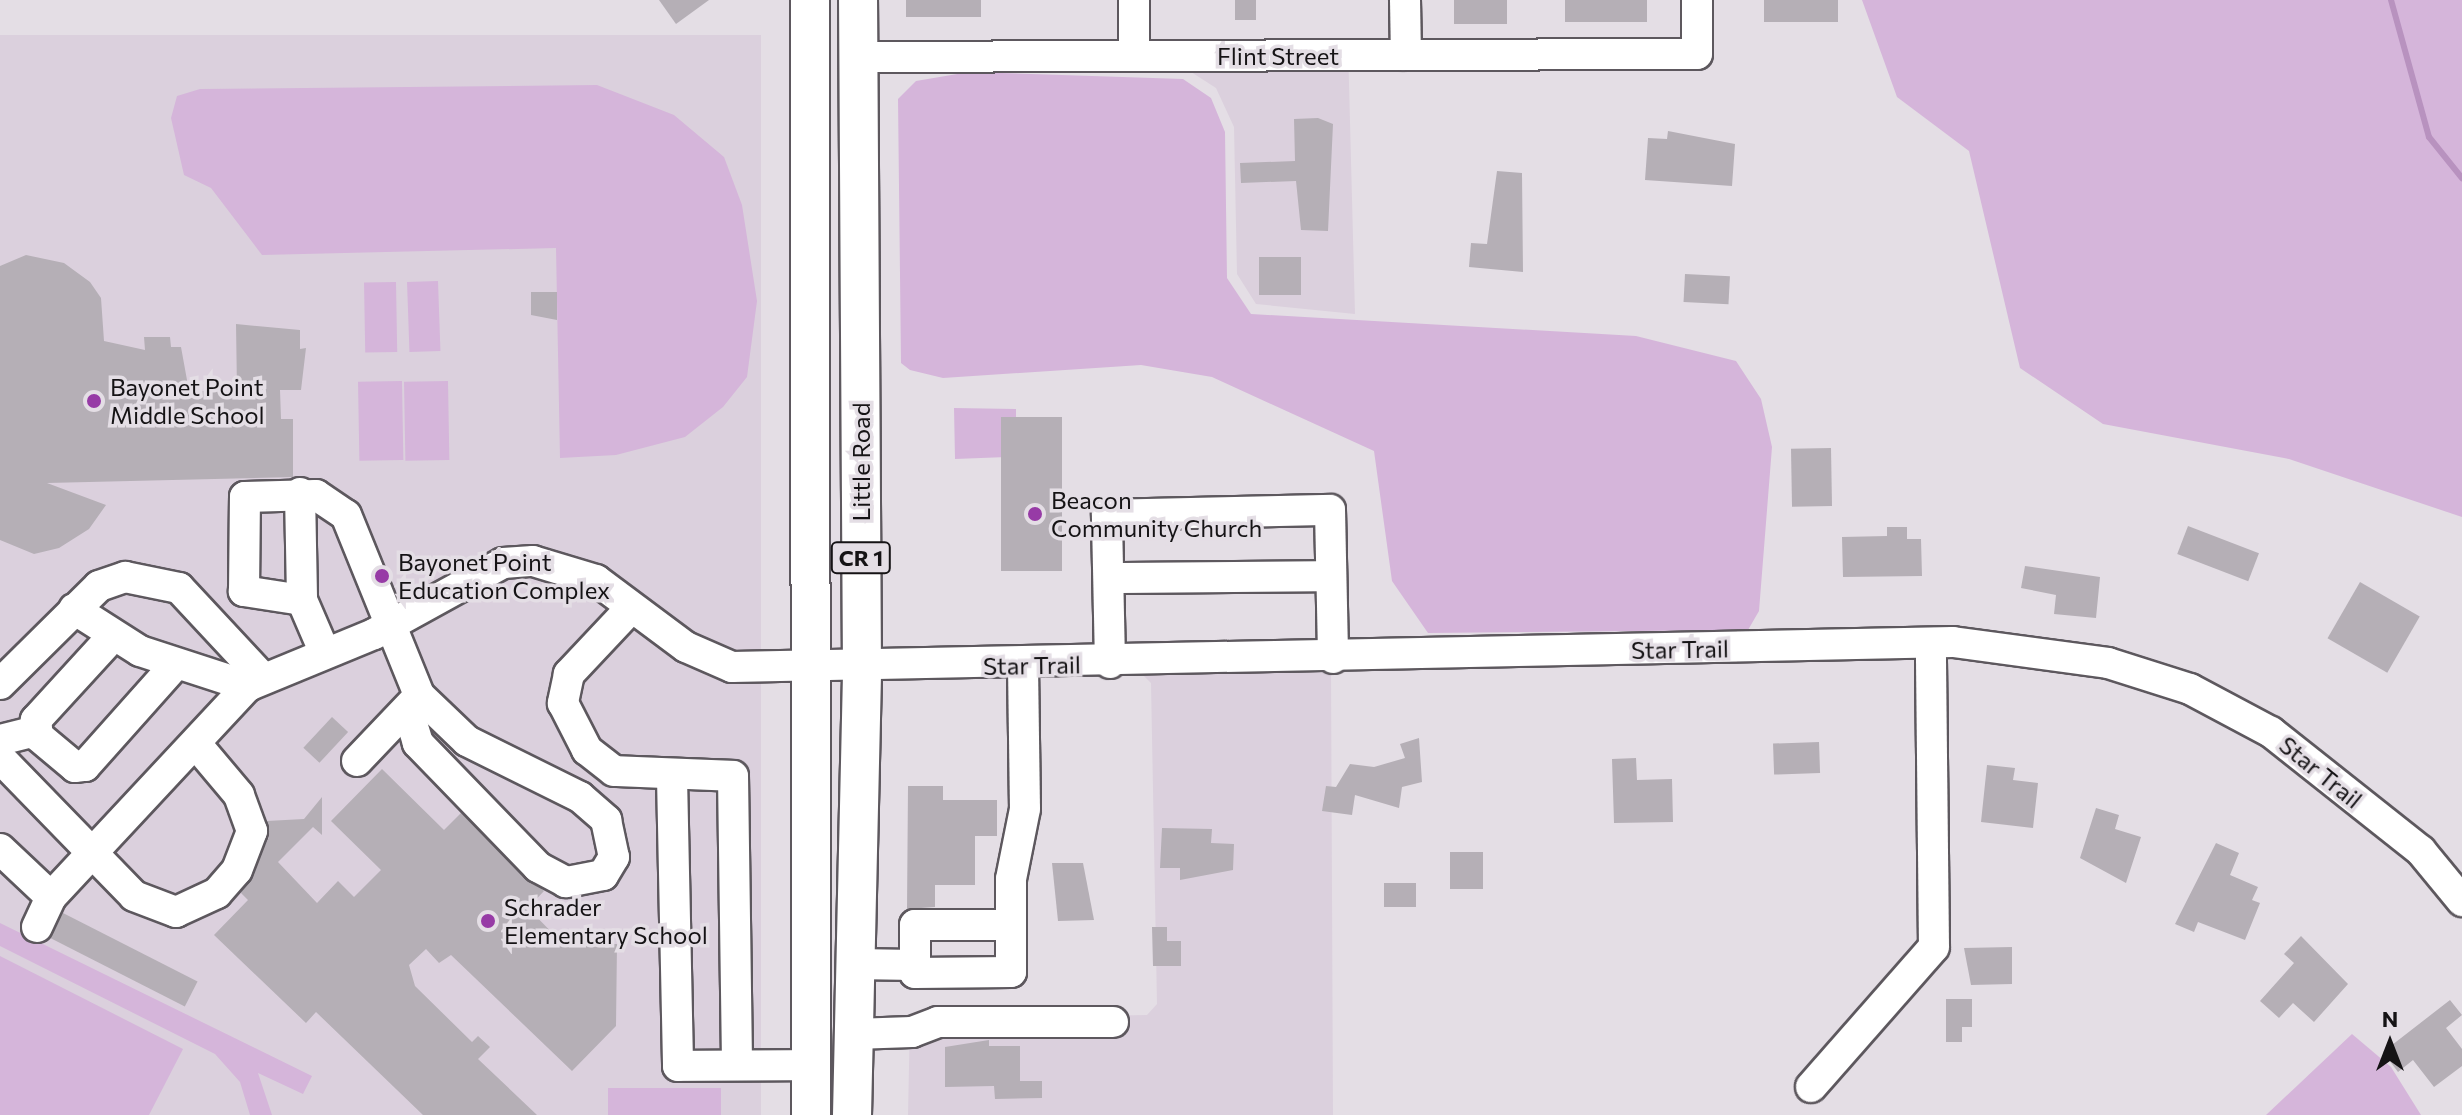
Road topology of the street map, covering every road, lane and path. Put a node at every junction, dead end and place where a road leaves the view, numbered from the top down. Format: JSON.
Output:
{"nodes":[{"id":1,"x":810,"y":0,"type":"edge"},
{"id":2,"x":858,"y":0,"type":"edge"},
{"id":3,"x":1134,"y":0,"type":"edge"},
{"id":4,"x":1405,"y":0,"type":"edge"},
{"id":5,"x":1697,"y":0,"type":"edge"},
{"id":6,"x":1406,"y":55,"type":"junction"},
{"id":7,"x":1134,"y":56,"type":"junction"},
{"id":8,"x":859,"y":57,"type":"junction"},
{"id":9,"x":300,"y":493,"type":"junction"},
{"id":10,"x":1331,"y":576,"type":"junction"},
{"id":11,"x":1109,"y":578,"type":"junction"},
{"id":12,"x":302,"y":600,"type":"junction"},
{"id":13,"x":631,"y":608,"type":"junction"},
{"id":14,"x":74,"y":609,"type":"junction"},
{"id":15,"x":393,"y":622,"type":"junction"},
{"id":16,"x":112,"y":637,"type":"junction"},
{"id":17,"x":1931,"y":643,"type":"junction"},
{"id":18,"x":324,"y":651,"type":"junction"},
{"id":19,"x":1333,"y":658,"type":"junction"},
{"id":20,"x":1110,"y":663,"type":"junction"},
{"id":21,"x":176,"y":664,"type":"junction"},
{"id":22,"x":1023,"y":666,"type":"junction"},
{"id":23,"x":816,"y":669,"type":"junction"},
{"id":24,"x":862,"y":670,"type":"junction"},
{"id":25,"x":256,"y":682,"type":"junction"},
{"id":26,"x":0,"y":684,"type":"edge"},
{"id":27,"x":419,"y":695,"type":"junction"},
{"id":28,"x":37,"y":731,"type":"junction"},
{"id":29,"x":0,"y":740,"type":"edge"},
{"id":30,"x":196,"y":744,"type":"junction"},
{"id":31,"x":0,"y":758,"type":"edge"},
{"id":32,"x":357,"y":761,"type":"dead end"},
{"id":33,"x":672,"y":777,"type":"junction"},
{"id":34,"x":0,"y":849,"type":"edge"},
{"id":35,"x":90,"y":849,"type":"junction"},
{"id":36,"x":51,"y":897,"type":"junction"},
{"id":37,"x":2462,"y":901,"type":"edge"},
{"id":38,"x":1011,"y":925,"type":"junction"},
{"id":39,"x":37,"y":927,"type":"dead end"},
{"id":40,"x":855,"y":964,"type":"junction"},
{"id":41,"x":915,"y":965,"type":"junction"},
{"id":42,"x":1113,"y":1022,"type":"dead end"},
{"id":43,"x":854,"y":1034,"type":"junction"},
{"id":44,"x":737,"y":1065,"type":"junction"},
{"id":45,"x":812,"y":1065,"type":"junction"},
{"id":46,"x":1811,"y":1087,"type":"dead end"},
{"id":47,"x":811,"y":1115,"type":"edge"},
{"id":48,"x":852,"y":1115,"type":"edge"}],
"edges":[{"from":1,"to":23,"type":"main road","name":"Little Road","number":"CR 1"},
{"from":2,"to":8,"type":"main road","name":"Little Road","number":"CR 1"},
{"from":3,"to":7,"type":"street"},
{"from":4,"to":6,"type":"street"},
{"from":5,"to":6,"type":"street","name":"Flint Street"},
{"from":6,"to":7,"type":"street","name":"Flint Street"},
{"from":7,"to":8,"type":"street","name":"Flint Street"},
{"from":8,"to":24,"type":"main road","name":"Little Road","number":"CR 1"},
{"from":9,"to":12,"type":"street"},
{"from":9,"to":12,"type":"street"},
{"from":9,"to":15,"type":"street"},
{"from":10,"to":11,"type":"street"},
{"from":10,"to":11,"type":"street"},
{"from":10,"to":19,"type":"street"},
{"from":11,"to":20,"type":"street"},
{"from":12,"to":18,"type":"street"},
{"from":13,"to":15,"type":"street","name":"Star Trail"},
{"from":13,"to":23,"type":"street","name":"Star Trail"},
{"from":13,"to":33,"type":"street"},
{"from":14,"to":16,"type":"street"},
{"from":14,"to":25,"type":"street"},
{"from":14,"to":26,"type":"street"},
{"from":15,"to":18,"type":"street","name":"Star Trail"},
{"from":15,"to":27,"type":"street"},
{"from":16,"to":21,"type":"street"},
{"from":16,"to":28,"type":"street"},
{"from":17,"to":19,"type":"street","name":"Star Trail"},
{"from":17,"to":37,"type":"street","name":"Star Trail"},
{"from":17,"to":46,"type":"street"},
{"from":18,"to":25,"type":"street","name":"Star Trail"},
{"from":19,"to":20,"type":"street","name":"Star Trail"},
{"from":20,"to":22,"type":"street","name":"Star Trail"},
{"from":21,"to":25,"type":"street"},
{"from":21,"to":28,"type":"street"},
{"from":22,"to":24,"type":"street","name":"Star Trail"},
{"from":22,"to":38,"type":"street"},
{"from":23,"to":24,"type":"street","name":"Star Trail"},
{"from":23,"to":45,"type":"main road","name":"Little Road","number":"CR 1"},
{"from":24,"to":40,"type":"main road","name":"Little Road","number":"CR 1"},
{"from":25,"to":30,"type":"street"},
{"from":27,"to":27,"type":"street"},
{"from":27,"to":32,"type":"street"},
{"from":28,"to":29,"type":"street"},
{"from":30,"to":35,"type":"street"},
{"from":30,"to":35,"type":"street"},
{"from":31,"to":35,"type":"street"},
{"from":33,"to":44,"type":"street"},
{"from":33,"to":44,"type":"street"},
{"from":34,"to":36,"type":"street"},
{"from":35,"to":36,"type":"street"},
{"from":36,"to":39,"type":"street"},
{"from":38,"to":41,"type":"street"},
{"from":38,"to":41,"type":"street"},
{"from":40,"to":41,"type":"street"},
{"from":40,"to":43,"type":"main road","name":"Little Road","number":"CR 1"},
{"from":42,"to":43,"type":"street"},
{"from":43,"to":48,"type":"main road","name":"Little Road","number":"CR 1"},
{"from":44,"to":45,"type":"street"},
{"from":45,"to":47,"type":"main road","name":"Little Road","number":"CR 1"}]}
